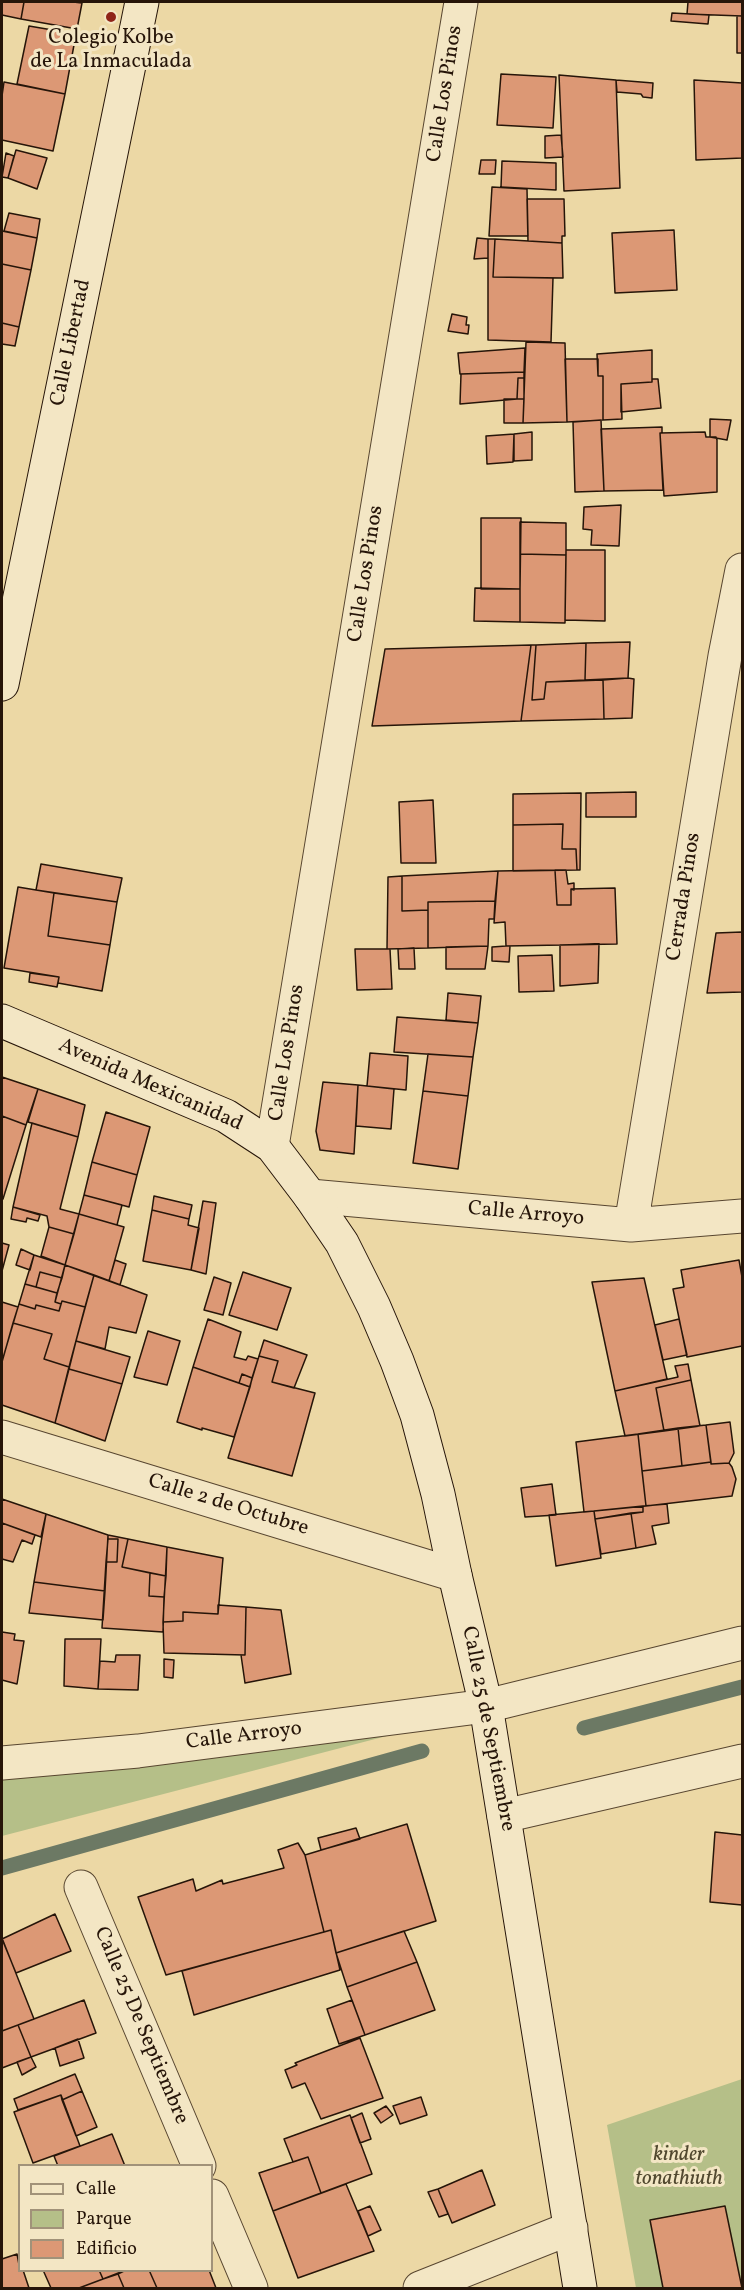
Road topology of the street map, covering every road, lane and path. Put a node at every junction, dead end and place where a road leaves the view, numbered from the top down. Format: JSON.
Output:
{"nodes":[{"id":1,"x":142,"y":2,"type":"edge"},
{"id":2,"x":461,"y":2,"type":"edge"},
{"id":3,"x":742,"y":570,"type":"edge"},
{"id":4,"x":2,"y":684,"type":"edge"},
{"id":5,"x":2,"y":1021,"type":"edge"},
{"id":6,"x":272,"y":1146,"type":"junction"},
{"id":7,"x":310,"y":1196,"type":"junction"},
{"id":8,"x":742,"y":1216,"type":"edge"},
{"id":9,"x":631,"y":1225,"type":"junction"},
{"id":10,"x":2,"y":1437,"type":"edge"},
{"id":11,"x":455,"y":1575,"type":"junction"},
{"id":12,"x":742,"y":1643,"type":"edge"},
{"id":13,"x":486,"y":1706,"type":"junction"},
{"id":14,"x":742,"y":1761,"type":"edge"},
{"id":15,"x":2,"y":1763,"type":"edge"},
{"id":16,"x":504,"y":1816,"type":"junction"},
{"id":17,"x":81,"y":1887,"type":"dead end"},
{"id":18,"x":198,"y":2164,"type":"edge"},
{"id":19,"x":213,"y":2198,"type":"edge"},
{"id":20,"x":571,"y":2228,"type":"junction"},
{"id":21,"x":251,"y":2289,"type":"edge"},
{"id":22,"x":420,"y":2289,"type":"edge"},
{"id":23,"x":580,"y":2289,"type":"edge"}],
"edges":[{"from":1,"to":4,"type":"street","name":"Calle Libertad"},
{"from":2,"to":6,"type":"street","name":"Calle Los Pinos"},
{"from":3,"to":9,"type":"street","name":"Cerrada Pinos"},
{"from":5,"to":6,"type":"street","name":"Avenida Mexicanidad"},
{"from":6,"to":7,"type":"street","name":"Avenida Mexicanidad"},
{"from":7,"to":9,"type":"street","name":"Calle Arroyo"},
{"from":7,"to":11,"type":"street","name":"Calle 25 de Septiembre"},
{"from":8,"to":9,"type":"street","name":"Calle Arroyo"},
{"from":10,"to":11,"type":"street","name":"Calle 2 de Octubre"},
{"from":11,"to":13,"type":"street","name":"Calle 25 de Septiembre"},
{"from":12,"to":13,"type":"street","name":"Calle Arroyo"},
{"from":13,"to":15,"type":"street","name":"Calle Arroyo"},
{"from":13,"to":16,"type":"street","name":"Calle 25 de Septiembre"},
{"from":14,"to":16,"type":"street"},
{"from":16,"to":20,"type":"street","name":"Calle 25 de Septiembre"},
{"from":17,"to":18,"type":"street","name":"Calle 25 De Septiembre"},
{"from":19,"to":21,"type":"street"},
{"from":20,"to":22,"type":"street"},
{"from":20,"to":23,"type":"street","name":"Calle 25 de Septiembre"}]}
